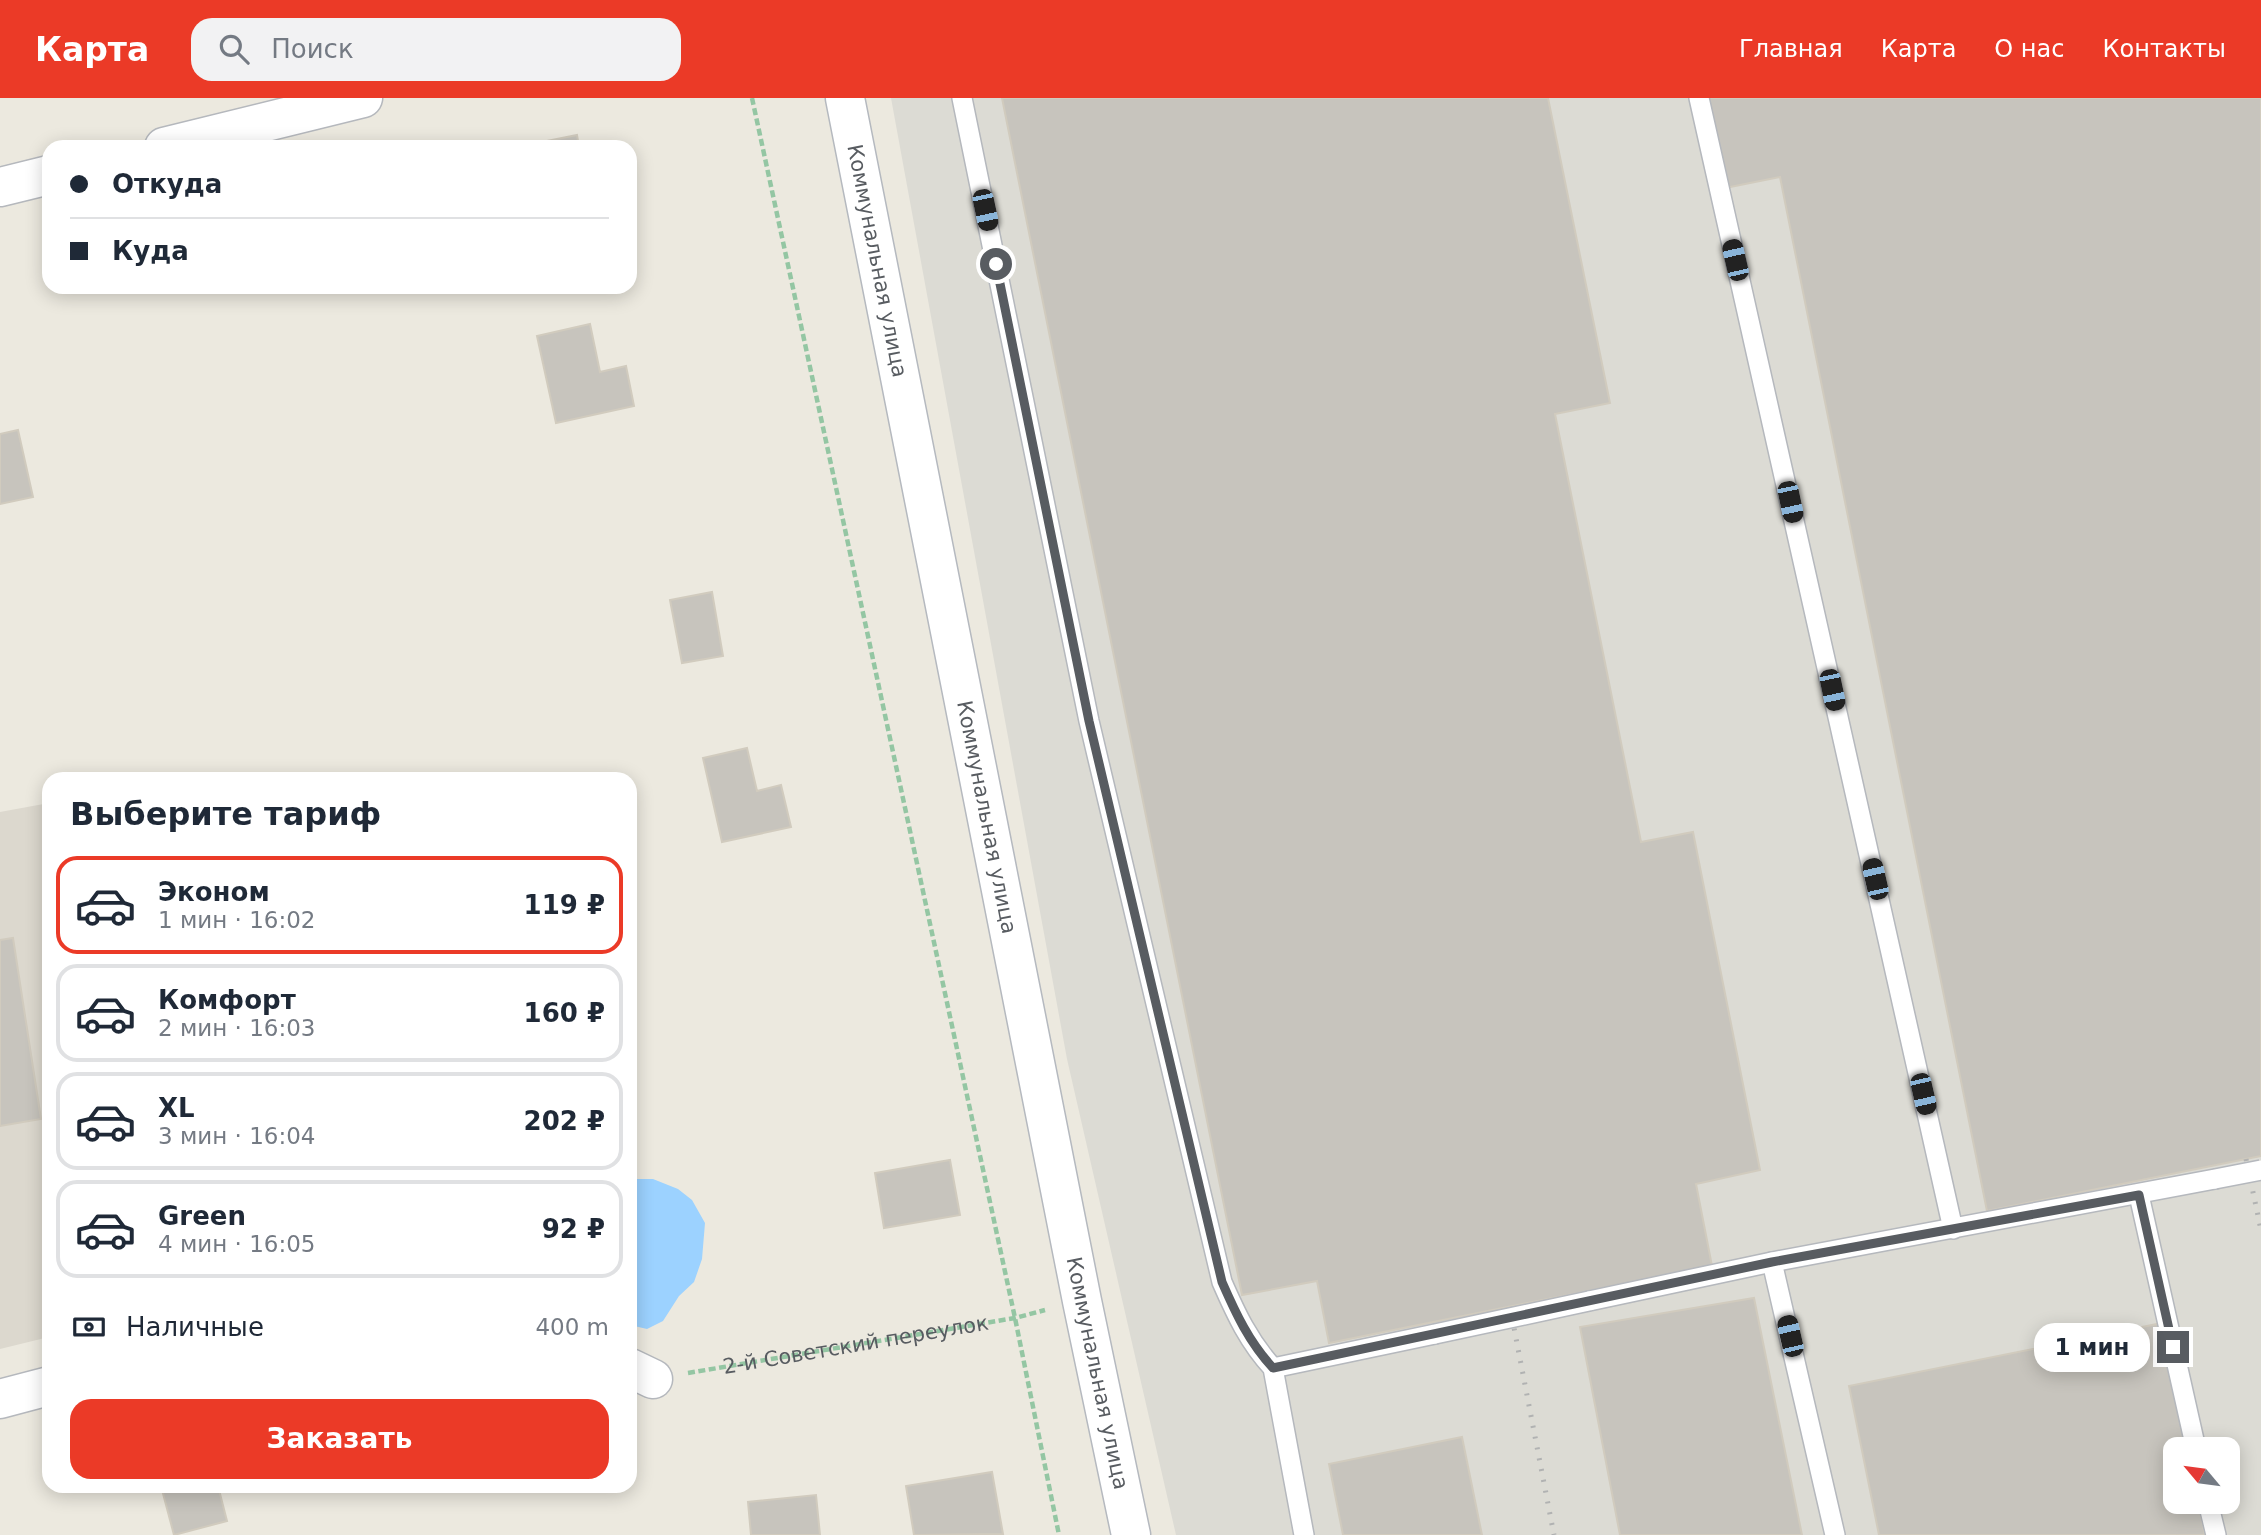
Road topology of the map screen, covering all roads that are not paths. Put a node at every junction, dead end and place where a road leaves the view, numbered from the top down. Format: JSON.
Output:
{"nodes":[{"id":1,"x":363,"y":98,"type":"edge"},
{"id":2,"x":845,"y":98,"type":"edge"},
{"id":3,"x":962,"y":98,"type":"edge"},
{"id":4,"x":1699,"y":98,"type":"edge"},
{"id":5,"x":192,"y":140,"type":"edge"},
{"id":6,"x":42,"y":177,"type":"edge"},
{"id":7,"x":0,"y":187,"type":"edge"},
{"id":8,"x":2261,"y":1170,"type":"edge"},
{"id":9,"x":2139,"y":1195,"type":"junction"},
{"id":10,"x":1953,"y":1229,"type":"junction"},
{"id":11,"x":1772,"y":1262,"type":"junction"},
{"id":12,"x":1273,"y":1368,"type":"junction"},
{"id":13,"x":42,"y":1388,"type":"edge"},
{"id":14,"x":0,"y":1399,"type":"edge"},
{"id":15,"x":2193,"y":1437,"type":"edge"},
{"id":16,"x":2211,"y":1514,"type":"edge"},
{"id":17,"x":1131,"y":1535,"type":"edge"},
{"id":18,"x":1304,"y":1535,"type":"edge"},
{"id":19,"x":1835,"y":1535,"type":"edge"},
{"id":20,"x":2216,"y":1535,"type":"edge"}],
"edges":[{"from":1,"to":5,"type":"street"},
{"from":2,"to":17,"type":"street","name":"Коммунальная улица"},
{"from":3,"to":12,"type":"lane"},
{"from":4,"to":10,"type":"lane"},
{"from":6,"to":7,"type":"street"},
{"from":8,"to":9,"type":"lane","bridge":true},
{"from":9,"to":10,"type":"lane"},
{"from":9,"to":15,"type":"lane"},
{"from":10,"to":11,"type":"lane"},
{"from":11,"to":12,"type":"lane","bridge":true},
{"from":11,"to":19,"type":"lane"},
{"from":12,"to":18,"type":"lane"},
{"from":13,"to":14,"type":"street"},
{"from":16,"to":20,"type":"lane"}]}
